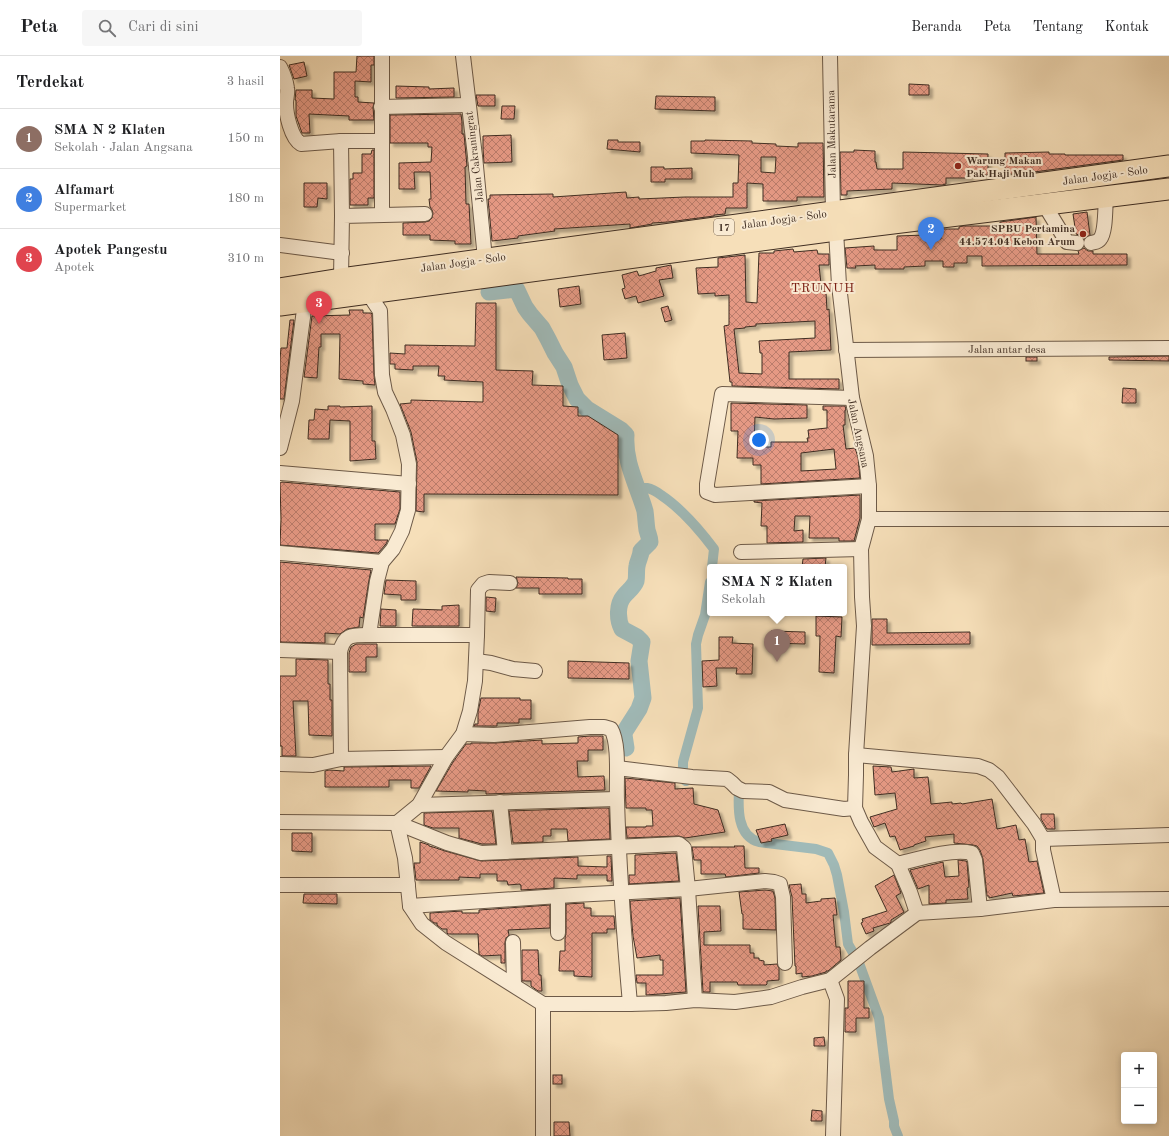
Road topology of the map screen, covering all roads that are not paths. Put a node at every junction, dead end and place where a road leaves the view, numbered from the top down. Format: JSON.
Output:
{"nodes":[{"id":1,"x":382,"y":56,"type":"edge"},
{"id":2,"x":463,"y":56,"type":"edge"},
{"id":3,"x":830,"y":56,"type":"edge"},
{"id":4,"x":280,"y":66,"type":"edge"},
{"id":5,"x":468,"y":105,"type":"junction"},
{"id":6,"x":381,"y":107,"type":"junction"},
{"id":7,"x":341,"y":141,"type":"junction"},
{"id":8,"x":381,"y":141,"type":"junction"},
{"id":9,"x":1169,"y":166,"type":"edge"},
{"id":10,"x":1169,"y":189,"type":"edge"},
{"id":11,"x":1106,"y":197,"type":"junction"},
{"id":12,"x":1044,"y":204,"type":"junction"},
{"id":13,"x":382,"y":214,"type":"junction"},
{"id":14,"x":425,"y":214,"type":"dead end"},
{"id":15,"x":342,"y":216,"type":"junction"},
{"id":16,"x":834,"y":221,"type":"junction"},
{"id":17,"x":1077,"y":243,"type":"dead end"},
{"id":18,"x":1091,"y":243,"type":"dead end"},
{"id":19,"x":280,"y":245,"type":"edge"},
{"id":20,"x":342,"y":253,"type":"junction"},
{"id":21,"x":486,"y":259,"type":"junction"},
{"id":22,"x":341,"y":278,"type":"junction"},
{"id":23,"x":366,"y":285,"type":"junction"},
{"id":24,"x":280,"y":289,"type":"edge"},
{"id":25,"x":305,"y":302,"type":"junction"},
{"id":26,"x":280,"y":305,"type":"edge"},
{"id":27,"x":1169,"y":348,"type":"edge"},
{"id":28,"x":846,"y":350,"type":"junction"},
{"id":29,"x":852,"y":398,"type":"junction"},
{"id":30,"x":286,"y":401,"type":"edge"},
{"id":31,"x":280,"y":448,"type":"edge"},
{"id":32,"x":280,"y":473,"type":"edge"},
{"id":33,"x":409,"y":484,"type":"junction"},
{"id":34,"x":869,"y":486,"type":"junction"},
{"id":35,"x":869,"y":519,"type":"junction"},
{"id":36,"x":1169,"y":519,"type":"edge"},
{"id":37,"x":861,"y":549,"type":"junction"},
{"id":38,"x":741,"y":552,"type":"dead end"},
{"id":39,"x":280,"y":553,"type":"edge"},
{"id":40,"x":382,"y":562,"type":"junction"},
{"id":41,"x":510,"y":583,"type":"dead end"},
{"id":42,"x":369,"y":635,"type":"junction"},
{"id":43,"x":477,"y":635,"type":"junction"},
{"id":44,"x":280,"y":650,"type":"edge"},
{"id":45,"x":340,"y":652,"type":"junction"},
{"id":46,"x":476,"y":661,"type":"junction"},
{"id":47,"x":535,"y":671,"type":"dead end"},
{"id":48,"x":463,"y":734,"type":"junction"},
{"id":49,"x":856,"y":755,"type":"junction"},
{"id":50,"x":446,"y":758,"type":"junction"},
{"id":51,"x":341,"y":759,"type":"junction"},
{"id":52,"x":280,"y":764,"type":"edge"},
{"id":53,"x":617,"y":768,"type":"junction"},
{"id":54,"x":616,"y":799,"type":"junction"},
{"id":55,"x":500,"y":802,"type":"junction"},
{"id":56,"x":419,"y":805,"type":"junction"},
{"id":57,"x":855,"y":808,"type":"junction"},
{"id":58,"x":280,"y":822,"type":"edge"},
{"id":59,"x":397,"y":823,"type":"junction"},
{"id":60,"x":1169,"y":835,"type":"edge"},
{"id":61,"x":1043,"y":838,"type":"junction"},
{"id":62,"x":619,"y":847,"type":"junction"},
{"id":63,"x":505,"y":852,"type":"junction"},
{"id":64,"x":898,"y":864,"type":"junction"},
{"id":65,"x":280,"y":885,"type":"edge"},
{"id":66,"x":408,"y":885,"type":"junction"},
{"id":67,"x":688,"y":889,"type":"junction"},
{"id":68,"x":621,"y":892,"type":"junction"},
{"id":69,"x":558,"y":897,"type":"junction"},
{"id":70,"x":1169,"y":899,"type":"edge"},
{"id":71,"x":1054,"y":900,"type":"junction"},
{"id":72,"x":410,"y":906,"type":"junction"},
{"id":73,"x":980,"y":910,"type":"junction"},
{"id":74,"x":917,"y":913,"type":"junction"},
{"id":75,"x":558,"y":933,"type":"dead end"},
{"id":76,"x":513,"y":942,"type":"dead end"},
{"id":77,"x":785,"y":963,"type":"dead end"},
{"id":78,"x":830,"y":980,"type":"junction"},
{"id":79,"x":514,"y":985,"type":"junction"},
{"id":80,"x":695,"y":1000,"type":"junction"},
{"id":81,"x":543,"y":1004,"type":"junction"},
{"id":82,"x":630,"y":1004,"type":"junction"},
{"id":83,"x":544,"y":1136,"type":"edge"},
{"id":84,"x":833,"y":1136,"type":"edge"}],
"edges":[{"from":1,"to":6,"type":"street"},
{"from":2,"to":5,"type":"street","name":"Jalan Cakraningrat"},
{"from":3,"to":16,"type":"street","name":"Jalan Makutarama"},
{"from":4,"to":7,"type":"street"},
{"from":5,"to":6,"type":"street"},
{"from":5,"to":21,"type":"street","name":"Jalan Cakraningrat"},
{"from":6,"to":8,"type":"street"},
{"from":7,"to":8,"type":"street"},
{"from":7,"to":15,"type":"street"},
{"from":8,"to":13,"type":"street"},
{"from":9,"to":16,"type":"highway","name":"Jalan Jogja - Solo","number":"17"},
{"from":10,"to":11,"type":"highway","name":"Jalan Jogja - Solo","number":"17"},
{"from":11,"to":12,"type":"highway","name":"Jalan Jogja - Solo","number":"17"},
{"from":11,"to":18,"type":"street"},
{"from":12,"to":16,"type":"highway","name":"Jalan Jogja - Solo","number":"17"},
{"from":12,"to":17,"type":"street"},
{"from":13,"to":14,"type":"street"},
{"from":13,"to":15,"type":"street"},
{"from":15,"to":20,"type":"street"},
{"from":16,"to":21,"type":"highway","name":"Jalan Jogja - Solo","number":"17"},
{"from":16,"to":23,"type":"highway","name":"Jalan Jogja - Solo","number":"17"},
{"from":16,"to":28,"type":"street","name":"Jalan Angsana"},
{"from":19,"to":20,"type":"street"},
{"from":20,"to":22,"type":"street"},
{"from":21,"to":23,"type":"highway","name":"Jalan Jogja - Solo","number":"17"},
{"from":22,"to":23,"type":"highway","name":"Jalan Jogja - Solo","number":"17"},
{"from":22,"to":24,"type":"highway","name":"Jalan Jogja - Solo","number":"17"},
{"from":23,"to":25,"type":"highway","name":"Jalan Jogja - Solo","number":"17"},
{"from":23,"to":33,"type":"street"},
{"from":25,"to":26,"type":"highway","name":"Jalan Jogja - Solo","number":"17"},
{"from":25,"to":30,"type":"street"},
{"from":27,"to":28,"type":"street","name":"Jalan antar desa"},
{"from":28,"to":29,"type":"street","name":"Jalan Angsana"},
{"from":29,"to":34,"type":"street","name":"Jalan Angsana"},
{"from":29,"to":34,"type":"street"},
{"from":30,"to":31,"type":"street"},
{"from":32,"to":33,"type":"street"},
{"from":33,"to":40,"type":"street"},
{"from":34,"to":35,"type":"street","name":"Jalan Angsana"},
{"from":35,"to":36,"type":"street"},
{"from":35,"to":37,"type":"street","name":"Jalan Angsana"},
{"from":37,"to":38,"type":"street"},
{"from":37,"to":49,"type":"street","name":"Jalan Angsana"},
{"from":39,"to":40,"type":"street"},
{"from":40,"to":42,"type":"street"},
{"from":41,"to":43,"type":"street"},
{"from":42,"to":43,"type":"street"},
{"from":42,"to":45,"type":"street"},
{"from":43,"to":46,"type":"street"},
{"from":44,"to":45,"type":"street"},
{"from":45,"to":51,"type":"street"},
{"from":46,"to":47,"type":"street"},
{"from":46,"to":48,"type":"street"},
{"from":48,"to":50,"type":"street"},
{"from":48,"to":53,"type":"street"},
{"from":49,"to":57,"type":"street","name":"Jalan Angsana"},
{"from":49,"to":61,"type":"street"},
{"from":50,"to":51,"type":"street"},
{"from":50,"to":56,"type":"street"},
{"from":51,"to":52,"type":"street"},
{"from":53,"to":54,"type":"street"},
{"from":53,"to":57,"type":"street"},
{"from":54,"to":55,"type":"street"},
{"from":54,"to":62,"type":"street"},
{"from":55,"to":56,"type":"street"},
{"from":55,"to":63,"type":"street"},
{"from":56,"to":59,"type":"street"},
{"from":57,"to":64,"type":"street"},
{"from":58,"to":59,"type":"street"},
{"from":59,"to":63,"type":"street"},
{"from":59,"to":66,"type":"street"},
{"from":60,"to":61,"type":"street"},
{"from":61,"to":71,"type":"street"},
{"from":62,"to":63,"type":"street"},
{"from":62,"to":67,"type":"street"},
{"from":62,"to":68,"type":"street"},
{"from":64,"to":73,"type":"street"},
{"from":64,"to":74,"type":"street"},
{"from":65,"to":66,"type":"street"},
{"from":66,"to":72,"type":"street"},
{"from":67,"to":68,"type":"street"},
{"from":67,"to":77,"type":"street"},
{"from":67,"to":80,"type":"street"},
{"from":68,"to":69,"type":"street"},
{"from":68,"to":82,"type":"street"},
{"from":69,"to":72,"type":"street"},
{"from":69,"to":75,"type":"street"},
{"from":70,"to":71,"type":"street"},
{"from":71,"to":73,"type":"street"},
{"from":72,"to":79,"type":"street"},
{"from":73,"to":74,"type":"street"},
{"from":74,"to":78,"type":"street"},
{"from":76,"to":79,"type":"street"},
{"from":78,"to":80,"type":"street"},
{"from":78,"to":84,"type":"street"},
{"from":79,"to":81,"type":"street"},
{"from":80,"to":82,"type":"street"},
{"from":81,"to":82,"type":"street"},
{"from":81,"to":83,"type":"street"}]}
